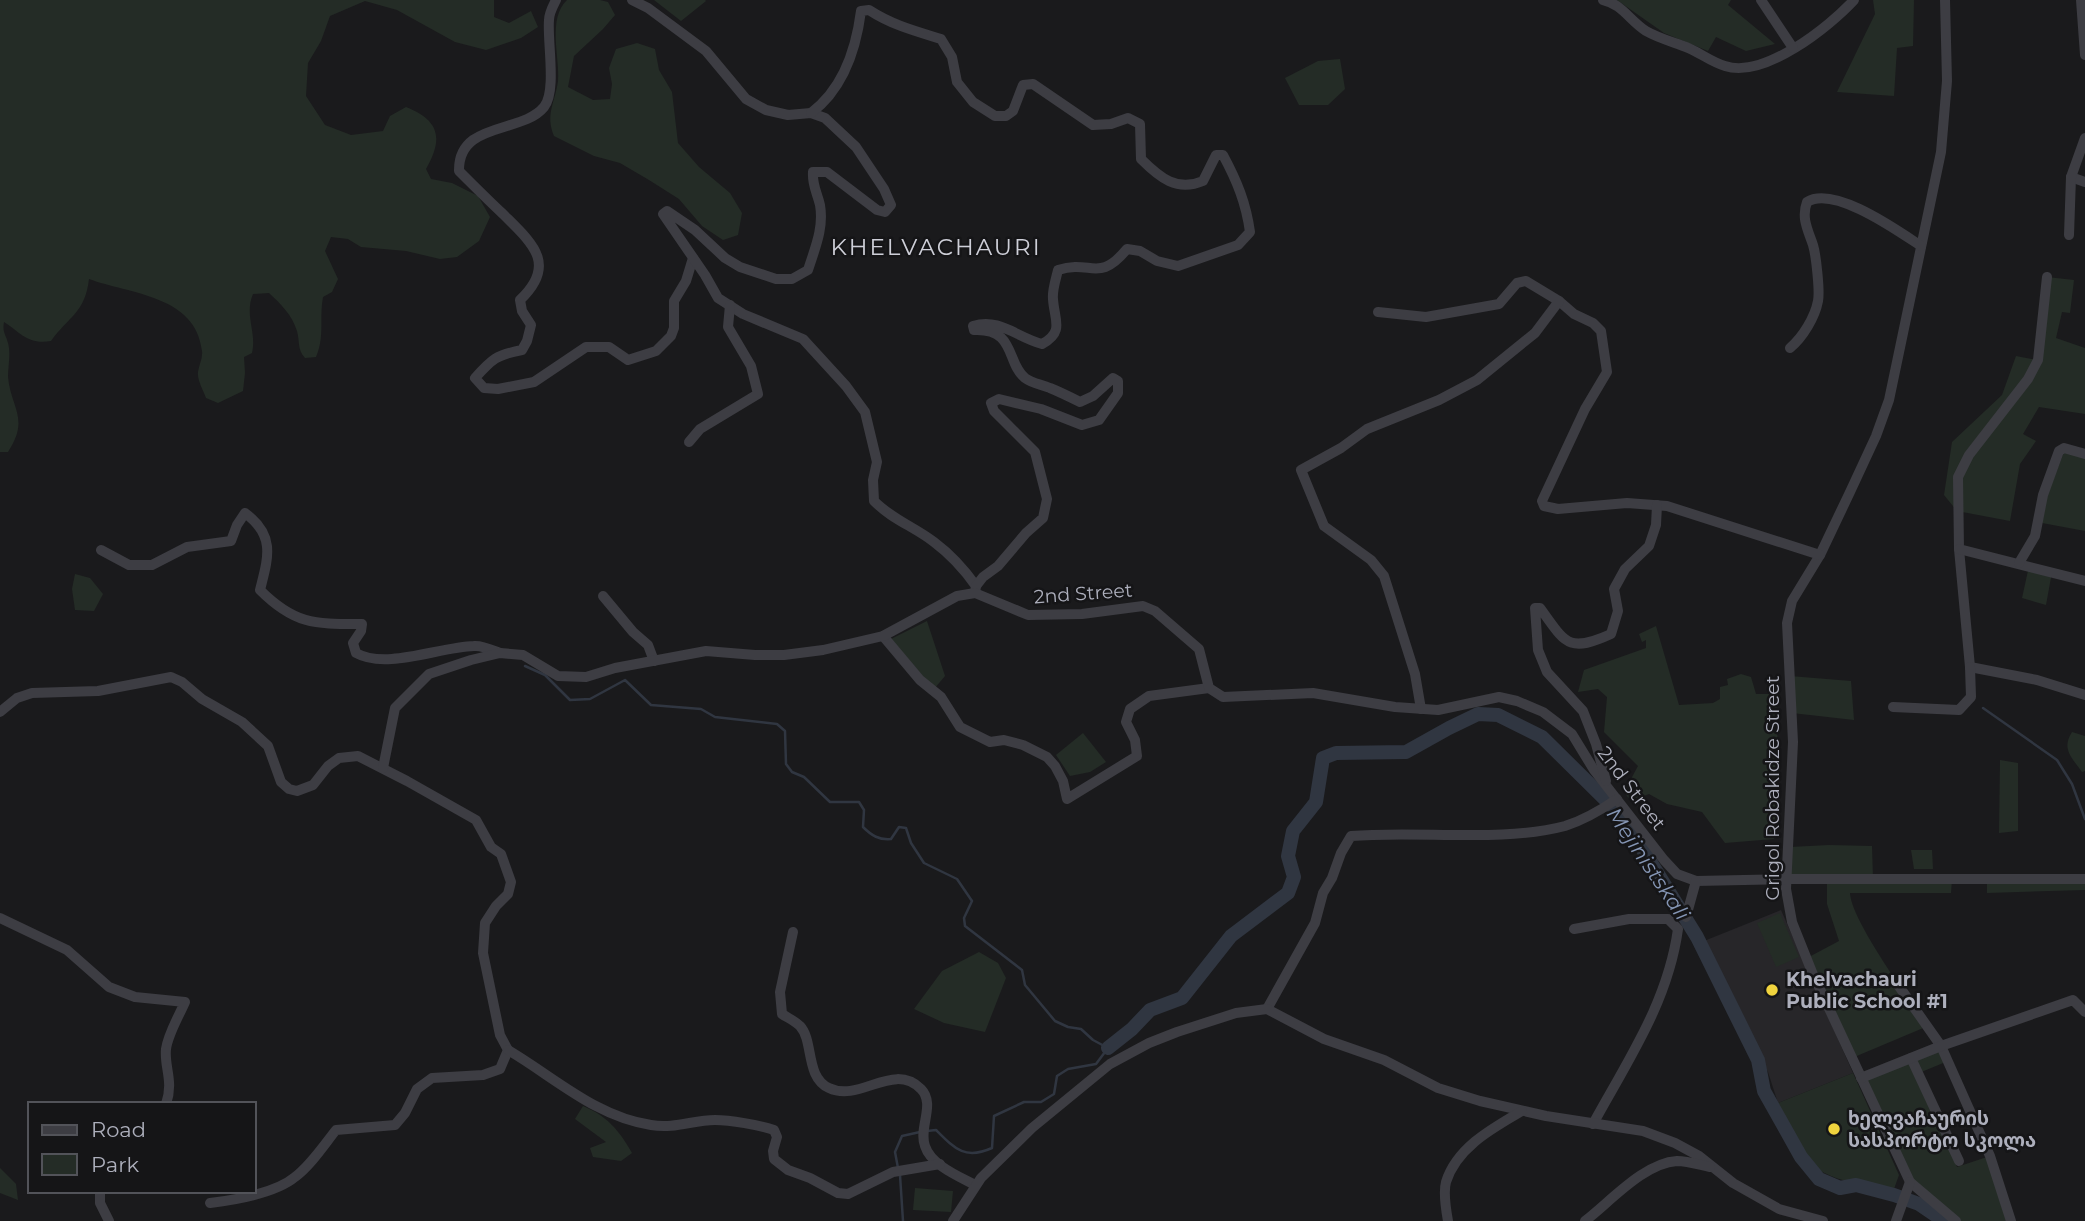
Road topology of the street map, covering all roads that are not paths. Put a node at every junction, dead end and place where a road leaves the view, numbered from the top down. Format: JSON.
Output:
{"nodes":[{"id":1,"x":556,"y":0,"type":"edge"},
{"id":2,"x":632,"y":0,"type":"edge"},
{"id":3,"x":1603,"y":0,"type":"edge"},
{"id":4,"x":1760,"y":0,"type":"edge"},
{"id":5,"x":1854,"y":0,"type":"edge"},
{"id":6,"x":1945,"y":0,"type":"edge"},
{"id":7,"x":2081,"y":0,"type":"edge"},
{"id":8,"x":2084,"y":35,"type":"edge"},
{"id":9,"x":1793,"y":48,"type":"junction"},
{"id":10,"x":2085,"y":55,"type":"edge"},
{"id":11,"x":811,"y":113,"type":"junction"},
{"id":12,"x":2085,"y":138,"type":"edge"},
{"id":13,"x":2071,"y":177,"type":"junction"},
{"id":14,"x":2085,"y":182,"type":"edge"},
{"id":15,"x":2069,"y":235,"type":"dead end"},
{"id":16,"x":1921,"y":246,"type":"junction"},
{"id":17,"x":694,"y":258,"type":"junction"},
{"id":18,"x":2047,"y":277,"type":"dead end"},
{"id":19,"x":1559,"y":302,"type":"junction"},
{"id":20,"x":730,"y":306,"type":"junction"},
{"id":21,"x":1378,"y":313,"type":"dead end"},
{"id":22,"x":1790,"y":348,"type":"dead end"},
{"id":23,"x":689,"y":442,"type":"dead end"},
{"id":24,"x":2085,"y":454,"type":"edge"},
{"id":25,"x":1657,"y":505,"type":"junction"},
{"id":26,"x":101,"y":550,"type":"dead end"},
{"id":27,"x":1959,"y":550,"type":"junction"},
{"id":28,"x":1820,"y":555,"type":"junction"},
{"id":29,"x":2019,"y":563,"type":"junction"},
{"id":30,"x":2085,"y":581,"type":"edge"},
{"id":31,"x":975,"y":589,"type":"junction"},
{"id":32,"x":603,"y":596,"type":"dead end"},
{"id":33,"x":883,"y":636,"type":"junction"},
{"id":34,"x":500,"y":653,"type":"junction"},
{"id":35,"x":654,"y":661,"type":"junction"},
{"id":36,"x":1970,"y":667,"type":"junction"},
{"id":37,"x":1209,"y":688,"type":"junction"},
{"id":38,"x":2085,"y":695,"type":"edge"},
{"id":39,"x":1893,"y":707,"type":"dead end"},
{"id":40,"x":1421,"y":709,"type":"junction"},
{"id":41,"x":0,"y":712,"type":"edge"},
{"id":42,"x":383,"y":768,"type":"junction"},
{"id":43,"x":1608,"y":787,"type":"junction"},
{"id":44,"x":1614,"y":800,"type":"junction"},
{"id":45,"x":1787,"y":879,"type":"junction"},
{"id":46,"x":2085,"y":879,"type":"edge"},
{"id":47,"x":1696,"y":881,"type":"junction"},
{"id":48,"x":1686,"y":917,"type":"dead end"},
{"id":49,"x":0,"y":918,"type":"edge"},
{"id":50,"x":1574,"y":929,"type":"dead end"},
{"id":51,"x":793,"y":932,"type":"dead end"},
{"id":52,"x":1896,"y":982,"type":"dead end"},
{"id":53,"x":1267,"y":1009,"type":"junction"},
{"id":54,"x":2085,"y":1012,"type":"edge"},
{"id":55,"x":1941,"y":1046,"type":"junction"},
{"id":56,"x":508,"y":1050,"type":"junction"},
{"id":57,"x":1911,"y":1058,"type":"junction"},
{"id":58,"x":1861,"y":1078,"type":"junction"},
{"id":59,"x":167,"y":1102,"type":"edge"},
{"id":60,"x":1522,"y":1111,"type":"junction"},
{"id":61,"x":1593,"y":1124,"type":"junction"},
{"id":62,"x":1959,"y":1161,"type":"dead end"},
{"id":63,"x":940,"y":1164,"type":"junction"},
{"id":64,"x":1710,"y":1167,"type":"junction"},
{"id":65,"x":975,"y":1185,"type":"junction"},
{"id":66,"x":1908,"y":1186,"type":"junction"},
{"id":67,"x":100,"y":1193,"type":"edge"},
{"id":68,"x":210,"y":1203,"type":"dead end"},
{"id":69,"x":1897,"y":1217,"type":"edge"},
{"id":70,"x":109,"y":1221,"type":"edge"},
{"id":71,"x":953,"y":1221,"type":"edge"},
{"id":72,"x":1448,"y":1221,"type":"edge"},
{"id":73,"x":1585,"y":1221,"type":"edge"},
{"id":74,"x":1823,"y":1221,"type":"edge"},
{"id":75,"x":1956,"y":1221,"type":"edge"},
{"id":76,"x":2011,"y":1221,"type":"edge"}],
"edges":[{"from":1,"to":17,"type":"street"},
{"from":2,"to":11,"type":"street"},
{"from":3,"to":9,"type":"street"},
{"from":4,"to":9,"type":"street"},
{"from":5,"to":9,"type":"street"},
{"from":6,"to":16,"type":"street","name":"Grigol Robakidze Street"},
{"from":7,"to":8,"type":"street"},
{"from":8,"to":10,"type":"street"},
{"from":11,"to":17,"type":"street"},
{"from":11,"to":31,"type":"street"},
{"from":12,"to":13,"type":"street"},
{"from":13,"to":14,"type":"street"},
{"from":13,"to":15,"type":"street"},
{"from":16,"to":22,"type":"street"},
{"from":16,"to":28,"type":"street","name":"Grigol Robakidze Street"},
{"from":17,"to":20,"type":"street"},
{"from":18,"to":27,"type":"street"},
{"from":19,"to":21,"type":"street"},
{"from":19,"to":25,"type":"street"},
{"from":19,"to":40,"type":"street"},
{"from":20,"to":23,"type":"street"},
{"from":20,"to":31,"type":"street"},
{"from":24,"to":29,"type":"street"},
{"from":25,"to":28,"type":"street"},
{"from":25,"to":43,"type":"street"},
{"from":26,"to":34,"type":"street"},
{"from":27,"to":29,"type":"street"},
{"from":27,"to":36,"type":"street"},
{"from":28,"to":45,"type":"street","name":"Grigol Robakidze Street"},
{"from":29,"to":30,"type":"street"},
{"from":31,"to":33,"type":"street"},
{"from":31,"to":37,"type":"street","name":"2nd Street"},
{"from":32,"to":35,"type":"street"},
{"from":33,"to":35,"type":"street"},
{"from":33,"to":37,"type":"street"},
{"from":34,"to":35,"type":"street"},
{"from":34,"to":42,"type":"street"},
{"from":36,"to":38,"type":"street"},
{"from":36,"to":39,"type":"street"},
{"from":37,"to":40,"type":"street","name":"2nd Street"},
{"from":40,"to":43,"type":"street","name":"2nd Street"},
{"from":41,"to":42,"type":"street"},
{"from":42,"to":56,"type":"street"},
{"from":43,"to":44,"type":"street","name":"2nd Street"},
{"from":44,"to":47,"type":"street","name":"2nd Street"},
{"from":44,"to":53,"type":"street"},
{"from":45,"to":46,"type":"street"},
{"from":45,"to":47,"type":"street"},
{"from":45,"to":58,"type":"street","name":"Grigol Robakidze Street"},
{"from":47,"to":48,"type":"street"},
{"from":49,"to":59,"type":"street"},
{"from":50,"to":61,"type":"street"},
{"from":51,"to":63,"type":"street"},
{"from":52,"to":55,"type":"street"},
{"from":53,"to":60,"type":"street"},
{"from":53,"to":65,"type":"street"},
{"from":54,"to":55,"type":"street"},
{"from":55,"to":57,"type":"street"},
{"from":55,"to":76,"type":"street"},
{"from":56,"to":63,"type":"street"},
{"from":56,"to":68,"type":"street"},
{"from":57,"to":58,"type":"street"},
{"from":57,"to":62,"type":"street"},
{"from":58,"to":66,"type":"street","name":"Grigol Robakidze Street"},
{"from":60,"to":61,"type":"street"},
{"from":60,"to":72,"type":"street"},
{"from":61,"to":64,"type":"street"},
{"from":63,"to":65,"type":"street"},
{"from":64,"to":73,"type":"street"},
{"from":64,"to":74,"type":"street"},
{"from":65,"to":71,"type":"street"},
{"from":66,"to":69,"type":"street"},
{"from":66,"to":75,"type":"street","name":"Grigol Robakidze Street"},
{"from":67,"to":70,"type":"street"}]}
